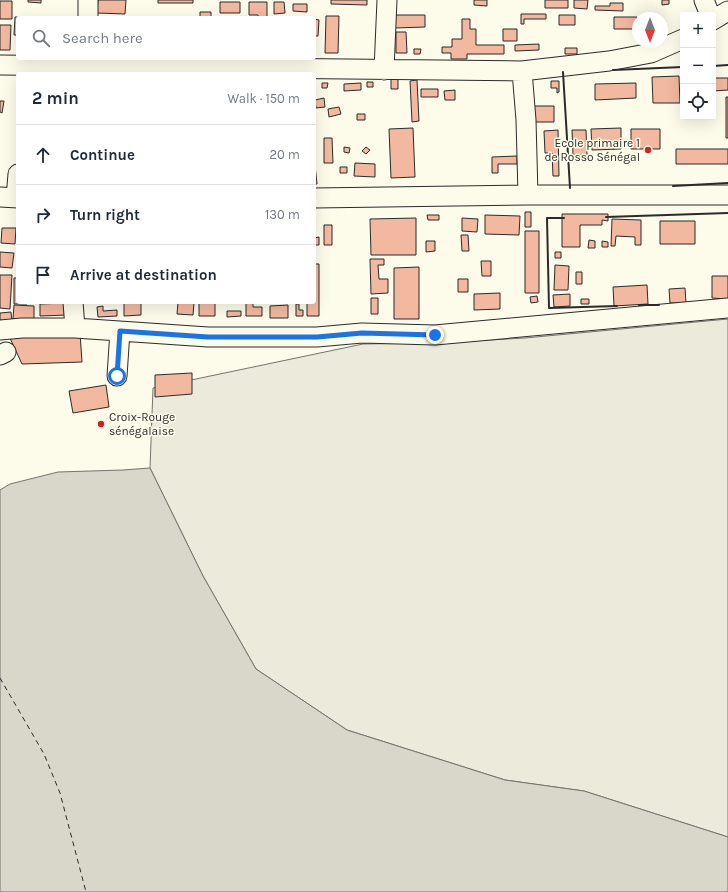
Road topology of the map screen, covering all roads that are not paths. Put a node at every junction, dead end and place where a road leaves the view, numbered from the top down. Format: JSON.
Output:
{"nodes":[{"id":1,"x":88,"y":0,"type":"edge"},
{"id":2,"x":387,"y":0,"type":"edge"},
{"id":3,"x":704,"y":0,"type":"edge"},
{"id":4,"x":728,"y":11,"type":"edge"},
{"id":5,"x":709,"y":12,"type":"edge"},
{"id":6,"x":88,"y":16,"type":"edge"},
{"id":7,"x":716,"y":18,"type":"edge"},
{"id":8,"x":680,"y":40,"type":"edge"},
{"id":9,"x":0,"y":65,"type":"edge"},
{"id":10,"x":87,"y":66,"type":"edge"},
{"id":11,"x":384,"y":70,"type":"junction"},
{"id":12,"x":522,"y":71,"type":"junction"},
{"id":13,"x":16,"y":181,"type":"edge"},
{"id":14,"x":528,"y":195,"type":"junction"},
{"id":15,"x":728,"y":195,"type":"edge"},
{"id":16,"x":11,"y":198,"type":"edge"},
{"id":17,"x":316,"y":198,"type":"edge"},
{"id":18,"x":73,"y":304,"type":"edge"},
{"id":19,"x":728,"y":308,"type":"edge"},
{"id":20,"x":75,"y":328,"type":"junction"},
{"id":21,"x":0,"y":330,"type":"edge"},
{"id":22,"x":120,"y":331,"type":"junction"},
{"id":23,"x":117,"y":376,"type":"dead end"}],
"edges":[{"from":1,"to":6,"type":"street"},
{"from":2,"to":11,"type":"street"},
{"from":3,"to":5,"type":"street"},
{"from":4,"to":7,"type":"street"},
{"from":8,"to":12,"type":"street"},
{"from":9,"to":10,"type":"street"},
{"from":10,"to":11,"type":"street"},
{"from":11,"to":12,"type":"street"},
{"from":12,"to":14,"type":"street"},
{"from":13,"to":16,"type":"street"},
{"from":14,"to":15,"type":"street"},
{"from":14,"to":17,"type":"street"},
{"from":18,"to":20,"type":"street"},
{"from":19,"to":22,"type":"street"},
{"from":20,"to":21,"type":"street"},
{"from":20,"to":22,"type":"street"},
{"from":22,"to":23,"type":"street"}]}
